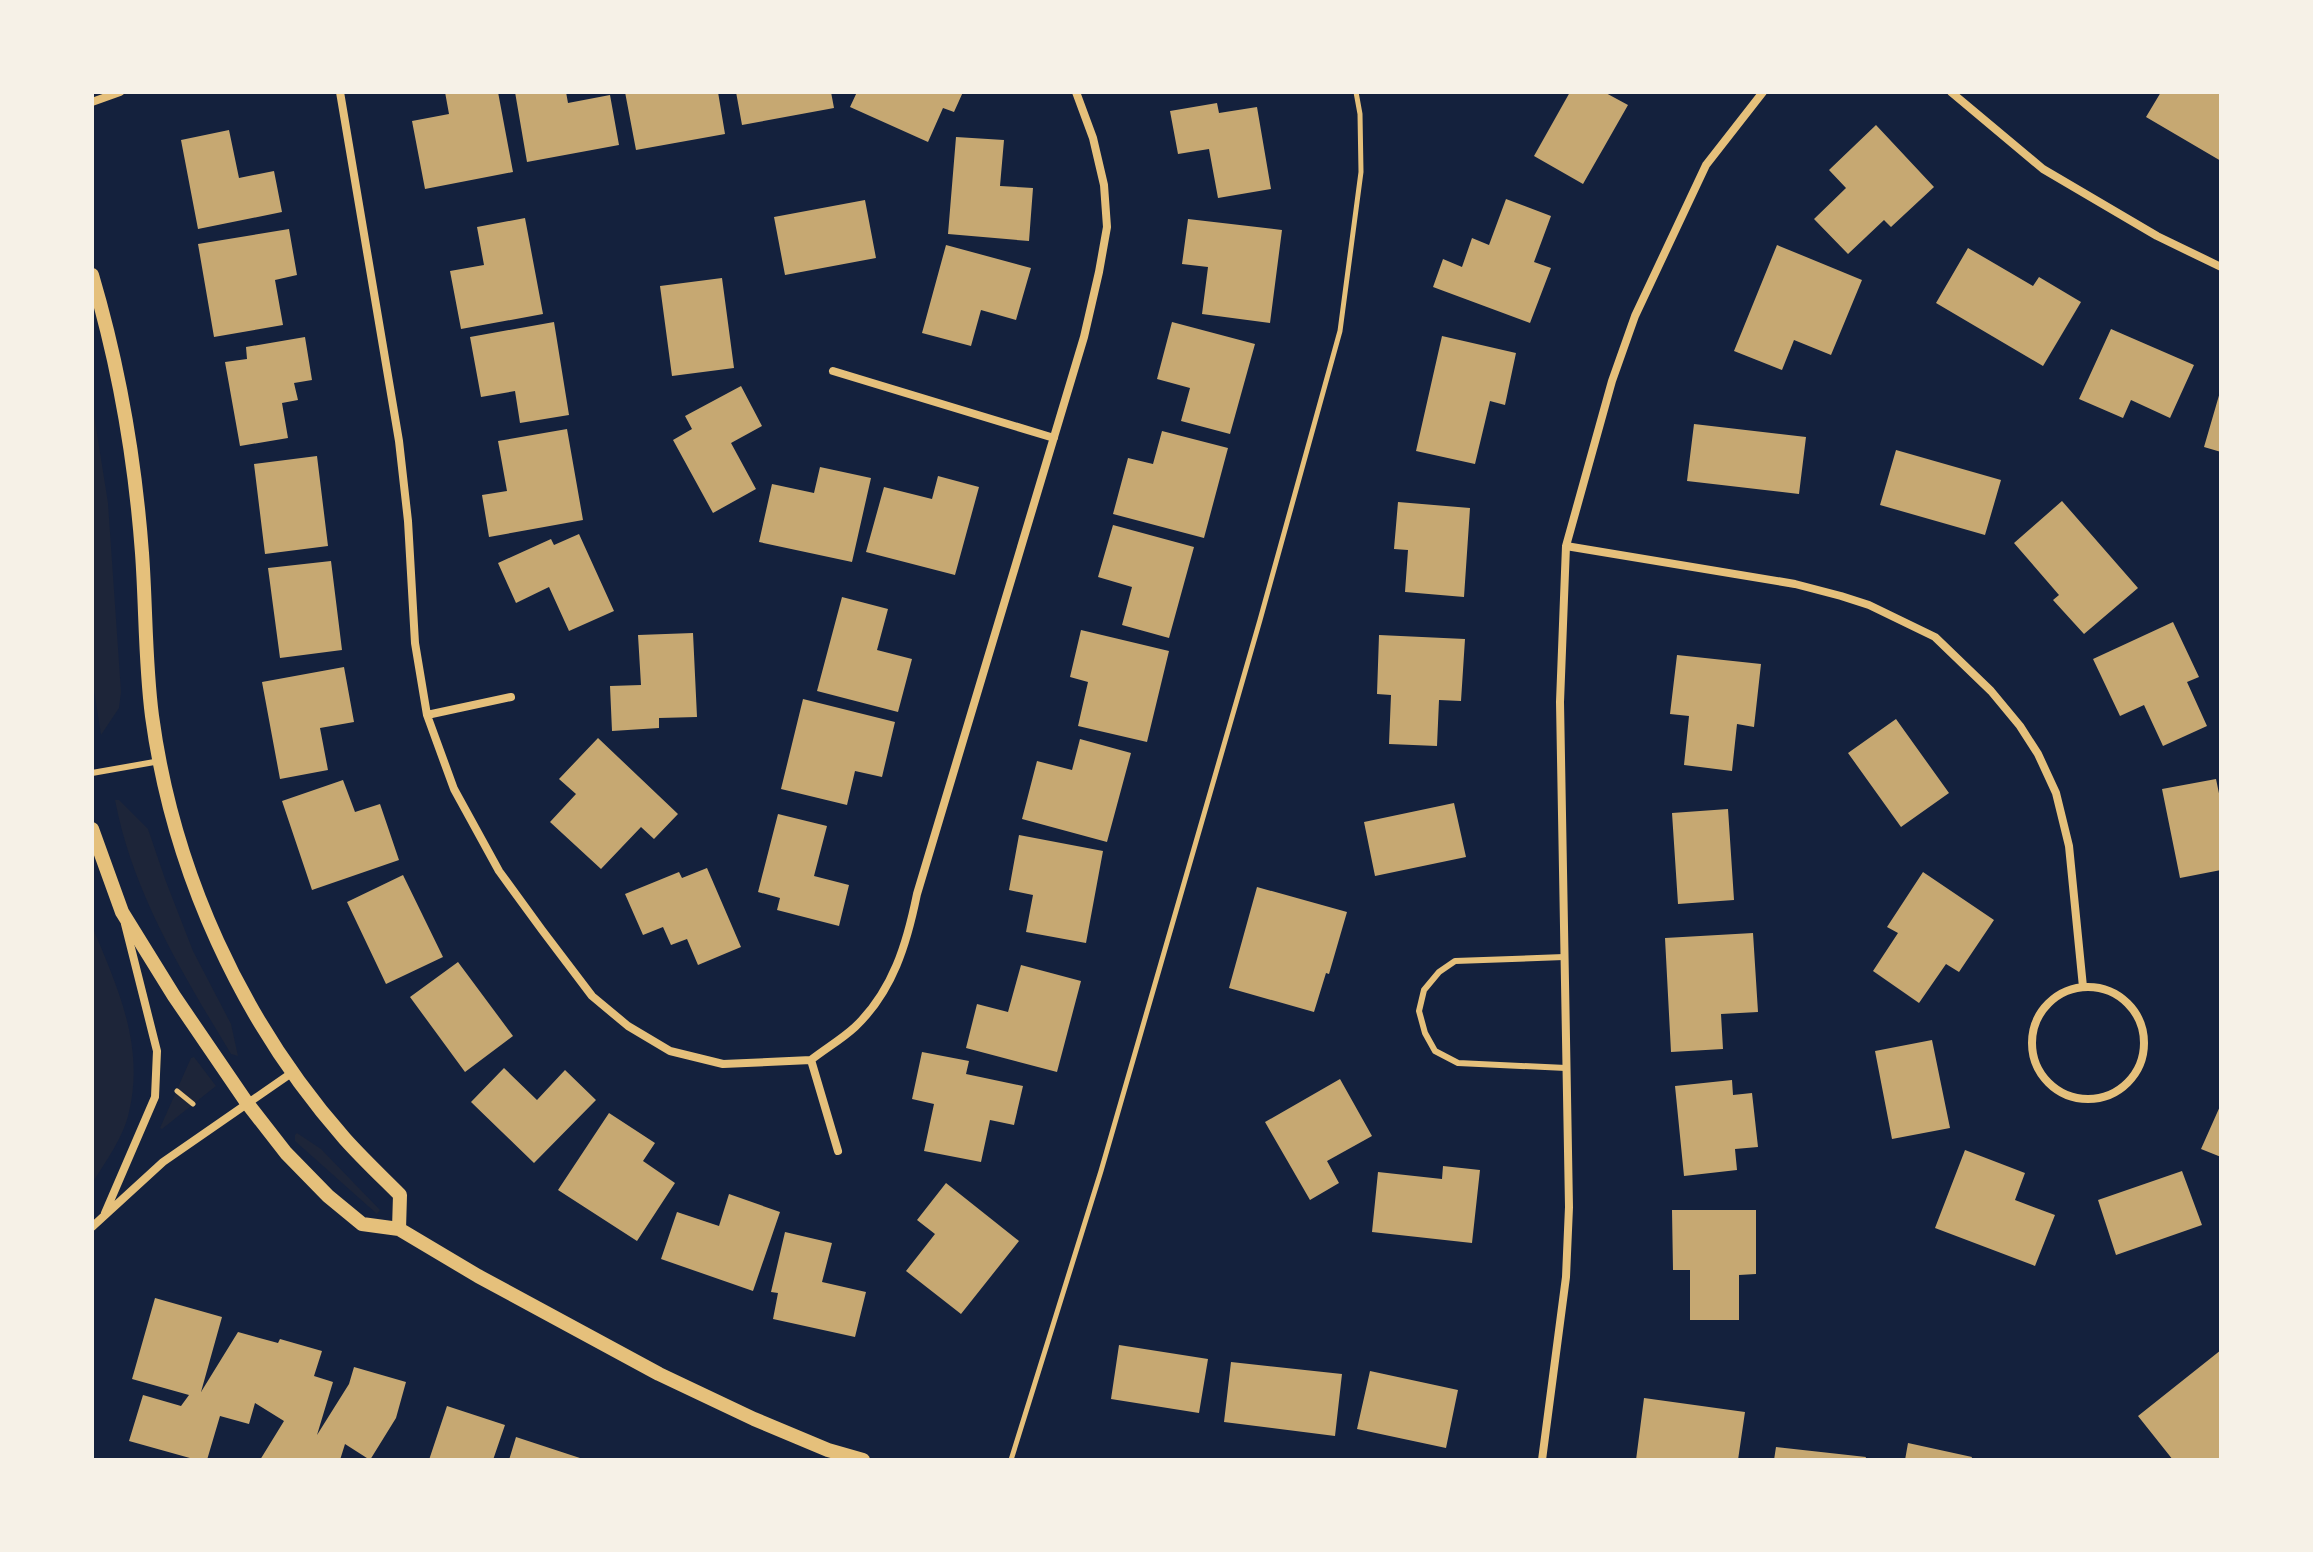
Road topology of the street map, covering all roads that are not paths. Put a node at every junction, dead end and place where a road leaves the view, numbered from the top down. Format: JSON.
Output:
{"nodes":[{"id":1,"x":120,"y":92,"type":"edge"},
{"id":2,"x":340,"y":92,"type":"edge"},
{"id":3,"x":1076,"y":92,"type":"edge"},
{"id":4,"x":1763,"y":92,"type":"edge"},
{"id":5,"x":1951,"y":92,"type":"edge"},
{"id":6,"x":92,"y":102,"type":"edge"},
{"id":7,"x":2221,"y":267,"type":"edge"},
{"id":8,"x":92,"y":275,"type":"edge"},
{"id":9,"x":833,"y":371,"type":"dead end"},
{"id":10,"x":1054,"y":438,"type":"junction"},
{"id":11,"x":1566,"y":546,"type":"junction"},
{"id":12,"x":511,"y":697,"type":"dead end"},
{"id":13,"x":427,"y":715,"type":"junction"},
{"id":14,"x":160,"y":761,"type":"junction"},
{"id":15,"x":92,"y":773,"type":"edge"},
{"id":16,"x":92,"y":829,"type":"edge"},
{"id":17,"x":122,"y":912,"type":"junction"},
{"id":18,"x":1564,"y":957,"type":"junction"},
{"id":19,"x":2083,"y":987,"type":"junction"},
{"id":20,"x":811,"y":1060,"type":"junction"},
{"id":21,"x":1566,"y":1068,"type":"junction"},
{"id":22,"x":293,"y":1072,"type":"junction"},
{"id":23,"x":247,"y":1103,"type":"junction"},
{"id":24,"x":838,"y":1151,"type":"dead end"},
{"id":25,"x":105,"y":1213,"type":"junction"},
{"id":26,"x":92,"y":1227,"type":"edge"},
{"id":27,"x":399,"y":1229,"type":"junction"},
{"id":28,"x":863,"y":1460,"type":"edge"},
{"id":29,"x":1542,"y":1460,"type":"edge"}],
"edges":[{"from":1,"to":6,"type":"street"},
{"from":2,"to":13,"type":"street"},
{"from":3,"to":10,"type":"street"},
{"from":4,"to":11,"type":"street"},
{"from":5,"to":7,"type":"street"},
{"from":8,"to":14,"type":"street"},
{"from":9,"to":10,"type":"street"},
{"from":10,"to":20,"type":"street"},
{"from":11,"to":18,"type":"street"},
{"from":11,"to":19,"type":"street"},
{"from":12,"to":13,"type":"street"},
{"from":13,"to":20,"type":"street"},
{"from":14,"to":15,"type":"lane"},
{"from":14,"to":22,"type":"street"},
{"from":16,"to":17,"type":"street"},
{"from":17,"to":23,"type":"street"},
{"from":17,"to":25,"type":"street"},
{"from":18,"to":21,"type":"street"},
{"from":18,"to":21,"type":"lane"},
{"from":19,"to":19,"type":"street"},
{"from":20,"to":24,"type":"street"},
{"from":21,"to":29,"type":"street"},
{"from":22,"to":23,"type":"street"},
{"from":22,"to":27,"type":"street"},
{"from":23,"to":25,"type":"street"},
{"from":23,"to":27,"type":"street"},
{"from":25,"to":26,"type":"street"},
{"from":27,"to":28,"type":"street"}]}
